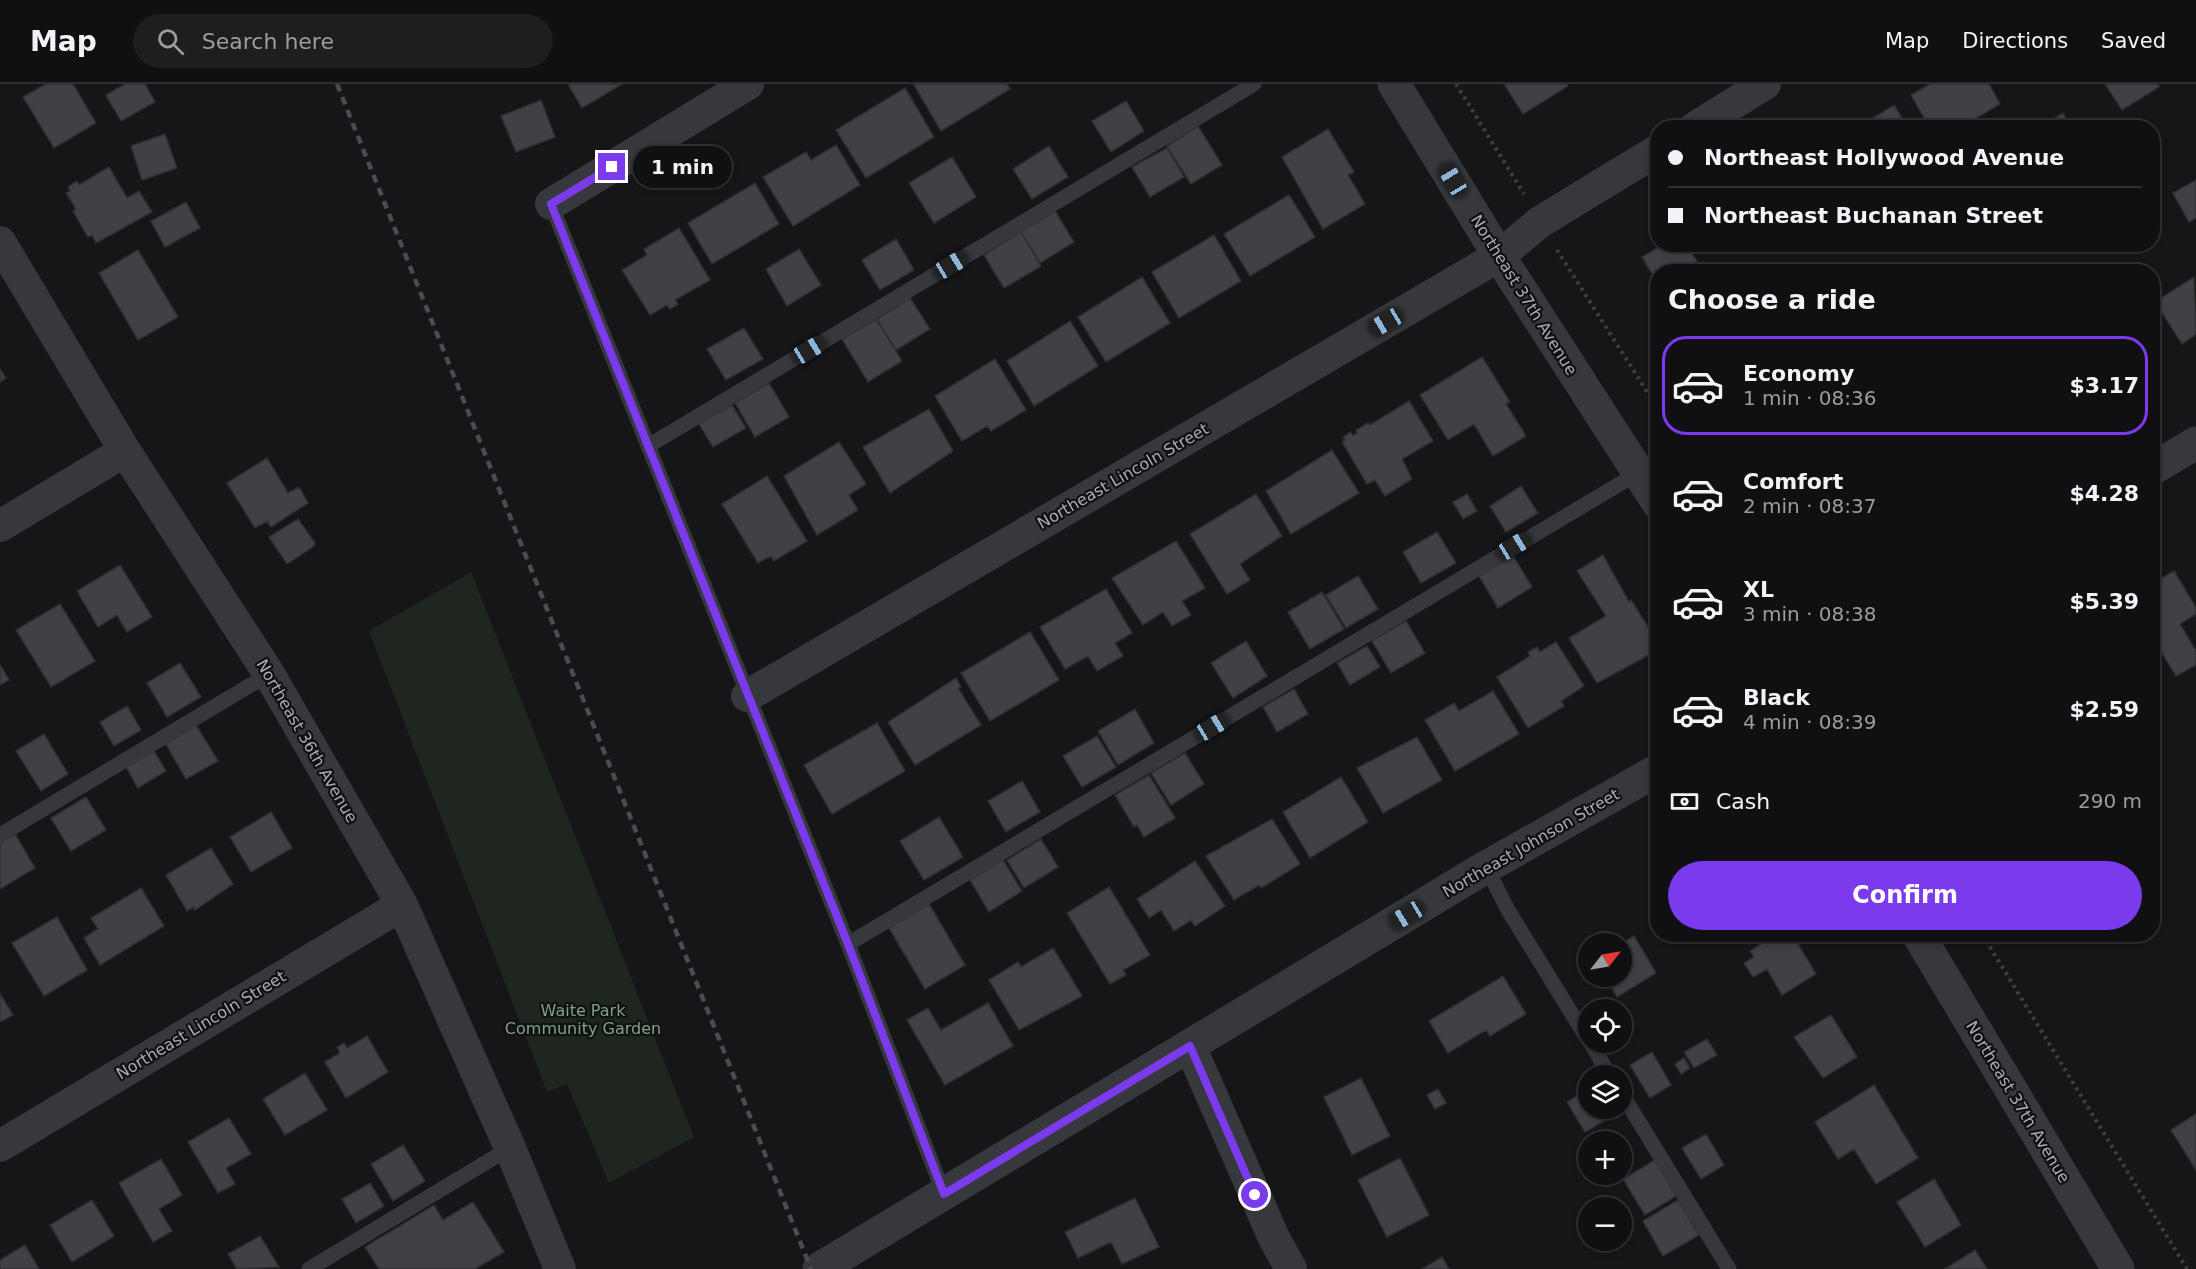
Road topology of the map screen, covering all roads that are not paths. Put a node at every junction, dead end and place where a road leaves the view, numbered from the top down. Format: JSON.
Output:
{"nodes":[{"id":1,"x":1254,"y":84,"type":"edge"},
{"id":2,"x":1394,"y":84,"type":"edge"},
{"id":3,"x":1765,"y":84,"type":"edge"},
{"id":4,"x":731,"y":88,"type":"edge"},
{"id":5,"x":1707,"y":120,"type":"edge"},
{"id":6,"x":1650,"y":155,"type":"edge"},
{"id":7,"x":551,"y":204,"type":"joint"},
{"id":8,"x":0,"y":242,"type":"edge"},
{"id":9,"x":1499,"y":256,"type":"junction"},
{"id":10,"x":2196,"y":443,"type":"edge"},
{"id":11,"x":648,"y":446,"type":"junction"},
{"id":12,"x":125,"y":451,"type":"junction"},
{"id":13,"x":2160,"y":463,"type":"edge"},
{"id":14,"x":1638,"y":473,"type":"junction"},
{"id":15,"x":1650,"y":491,"type":"edge"},
{"id":16,"x":0,"y":526,"type":"edge"},
{"id":17,"x":269,"y":674,"type":"junction"},
{"id":18,"x":747,"y":696,"type":"junction"},
{"id":19,"x":1650,"y":774,"type":"edge"},
{"id":20,"x":0,"y":835,"type":"edge"},
{"id":21,"x":1485,"y":867,"type":"junction"},
{"id":22,"x":402,"y":905,"type":"junction"},
{"id":23,"x":1923,"y":942,"type":"edge"},
{"id":24,"x":848,"y":944,"type":"junction"},
{"id":25,"x":1578,"y":1023,"type":"edge"},
{"id":26,"x":1190,"y":1046,"type":"junction"},
{"id":27,"x":1632,"y":1110,"type":"edge"},
{"id":28,"x":0,"y":1146,"type":"edge"},
{"id":29,"x":510,"y":1149,"type":"junction"},
{"id":30,"x":944,"y":1194,"type":"junction"},
{"id":31,"x":309,"y":1269,"type":"edge"},
{"id":32,"x":560,"y":1269,"type":"edge"},
{"id":33,"x":819,"y":1269,"type":"edge"},
{"id":34,"x":1291,"y":1269,"type":"edge"},
{"id":35,"x":1729,"y":1269,"type":"edge"},
{"id":36,"x":2118,"y":1269,"type":"edge"}],
"edges":[{"from":1,"to":11,"type":"lane"},
{"from":2,"to":9,"type":"street","name":"Northeast 37th Avenue"},
{"from":3,"to":5,"type":"street"},
{"from":4,"to":7,"type":"street"},
{"from":6,"to":9,"type":"street","name":"Northeast Lincoln Street"},
{"from":7,"to":11,"type":"lane"},
{"from":8,"to":12,"type":"street","name":"Northeast 36th Avenue"},
{"from":9,"to":14,"type":"street","name":"Northeast 37th Avenue"},
{"from":9,"to":18,"type":"street","name":"Northeast Lincoln Street"},
{"from":10,"to":13,"type":"street"},
{"from":11,"to":18,"type":"lane"},
{"from":12,"to":16,"type":"street"},
{"from":12,"to":17,"type":"street","name":"Northeast 36th Avenue"},
{"from":14,"to":15,"type":"street","name":"Northeast 37th Avenue"},
{"from":14,"to":24,"type":"lane"},
{"from":17,"to":20,"type":"lane"},
{"from":17,"to":22,"type":"street","name":"Northeast 36th Avenue"},
{"from":18,"to":24,"type":"lane"},
{"from":19,"to":21,"type":"street","name":"Northeast Johnson Street"},
{"from":21,"to":25,"type":"lane"},
{"from":21,"to":26,"type":"street","name":"Northeast Johnson Street"},
{"from":22,"to":28,"type":"street","name":"Northeast Lincoln Street"},
{"from":22,"to":29,"type":"street","name":"Northeast 36th Avenue"},
{"from":23,"to":36,"type":"street","name":"Northeast 37th Avenue"},
{"from":24,"to":30,"type":"lane"},
{"from":26,"to":30,"type":"street","name":"Northeast Johnson Street"},
{"from":26,"to":34,"type":"street"},
{"from":27,"to":35,"type":"lane"},
{"from":29,"to":31,"type":"lane"},
{"from":29,"to":32,"type":"street","name":"Northeast 36th Avenue"},
{"from":30,"to":33,"type":"street","name":"Northeast Johnson Street"}]}
